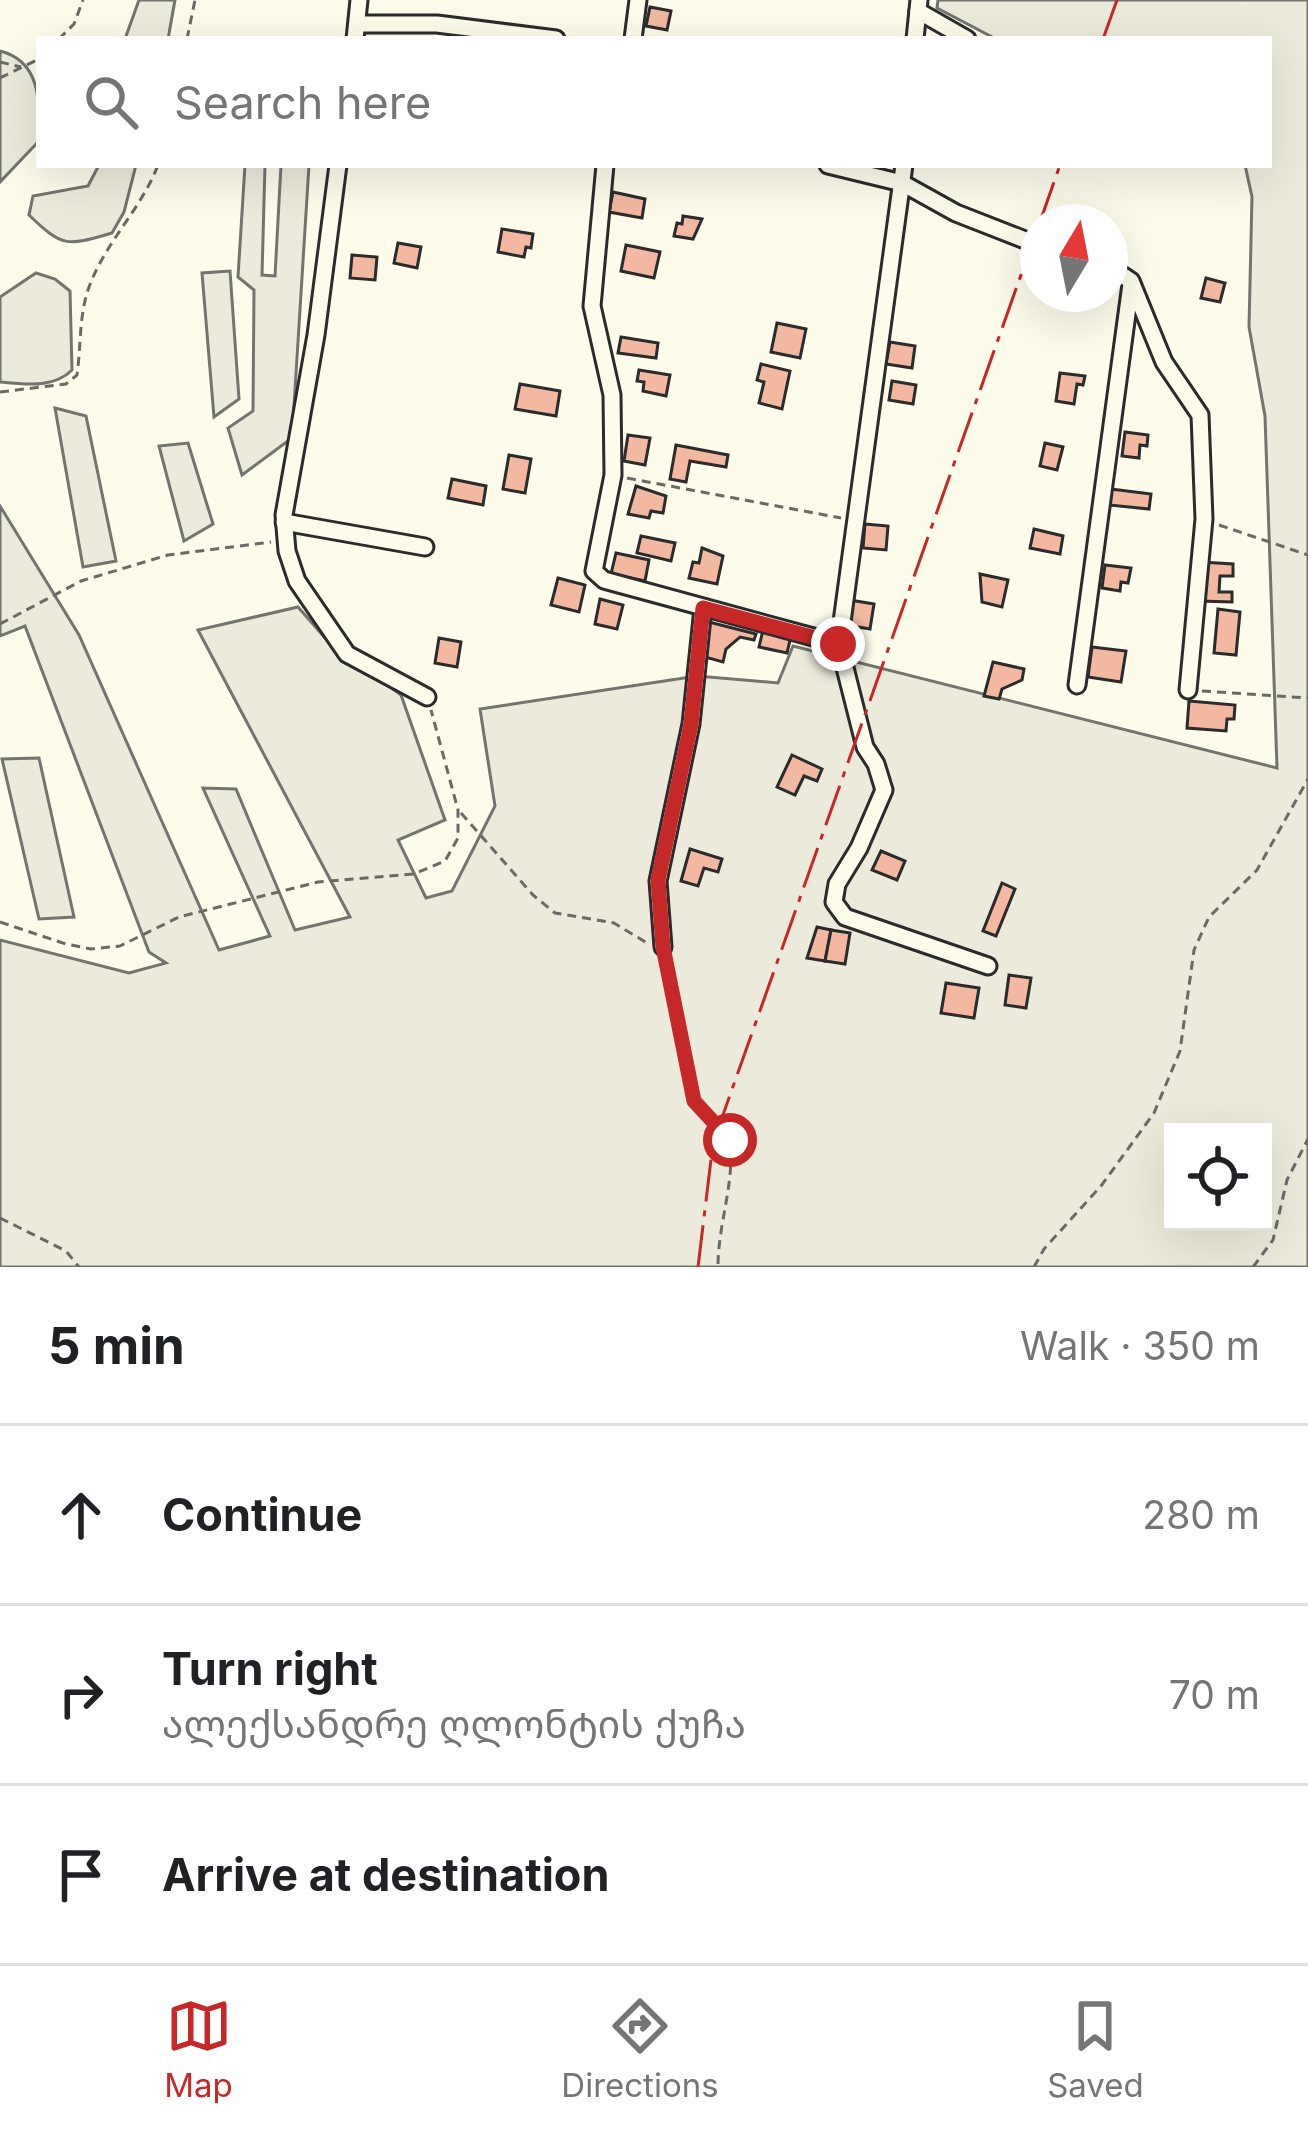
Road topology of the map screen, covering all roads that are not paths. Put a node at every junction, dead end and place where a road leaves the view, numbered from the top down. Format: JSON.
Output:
{"nodes":[{"id":1,"x":359,"y":0,"type":"edge"},
{"id":2,"x":638,"y":0,"type":"edge"},
{"id":3,"x":918,"y":5,"type":"edge"},
{"id":4,"x":356,"y":32,"type":"edge"},
{"id":5,"x":532,"y":36,"type":"edge"},
{"id":6,"x":633,"y":36,"type":"edge"},
{"id":7,"x":915,"y":36,"type":"edge"},
{"id":8,"x":963,"y":36,"type":"edge"},
{"id":9,"x":338,"y":168,"type":"edge"},
{"id":10,"x":605,"y":168,"type":"edge"},
{"id":11,"x":840,"y":168,"type":"edge"},
{"id":12,"x":904,"y":168,"type":"edge"},
{"id":13,"x":902,"y":183,"type":"junction"},
{"id":14,"x":1020,"y":238,"type":"edge"},
{"id":15,"x":1128,"y":279,"type":"edge"},
{"id":16,"x":1131,"y":281,"type":"junction"},
{"id":17,"x":285,"y":531,"type":"junction"},
{"id":18,"x":425,"y":547,"type":"dead end"},
{"id":19,"x":703,"y":608,"type":"junction"},
{"id":20,"x":838,"y":644,"type":"junction"},
{"id":21,"x":1077,"y":685,"type":"dead end"},
{"id":22,"x":1188,"y":690,"type":"road end"},
{"id":23,"x":427,"y":697,"type":"road end"},
{"id":24,"x":663,"y":947,"type":"road end"},
{"id":25,"x":988,"y":966,"type":"dead end"}],
"edges":[{"from":1,"to":4,"type":"street"},
{"from":2,"to":6,"type":"street"},
{"from":3,"to":7,"type":"street"},
{"from":3,"to":8,"type":"street"},
{"from":4,"to":5,"type":"street"},
{"from":9,"to":17,"type":"street"},
{"from":10,"to":19,"type":"street"},
{"from":11,"to":13,"type":"street"},
{"from":12,"to":13,"type":"street"},
{"from":13,"to":14,"type":"street"},
{"from":13,"to":20,"type":"street"},
{"from":15,"to":16,"type":"street"},
{"from":16,"to":21,"type":"street"},
{"from":16,"to":22,"type":"street"},
{"from":17,"to":18,"type":"street"},
{"from":17,"to":23,"type":"street"},
{"from":19,"to":20,"type":"street"},
{"from":19,"to":24,"type":"street"},
{"from":20,"to":25,"type":"street"}]}
